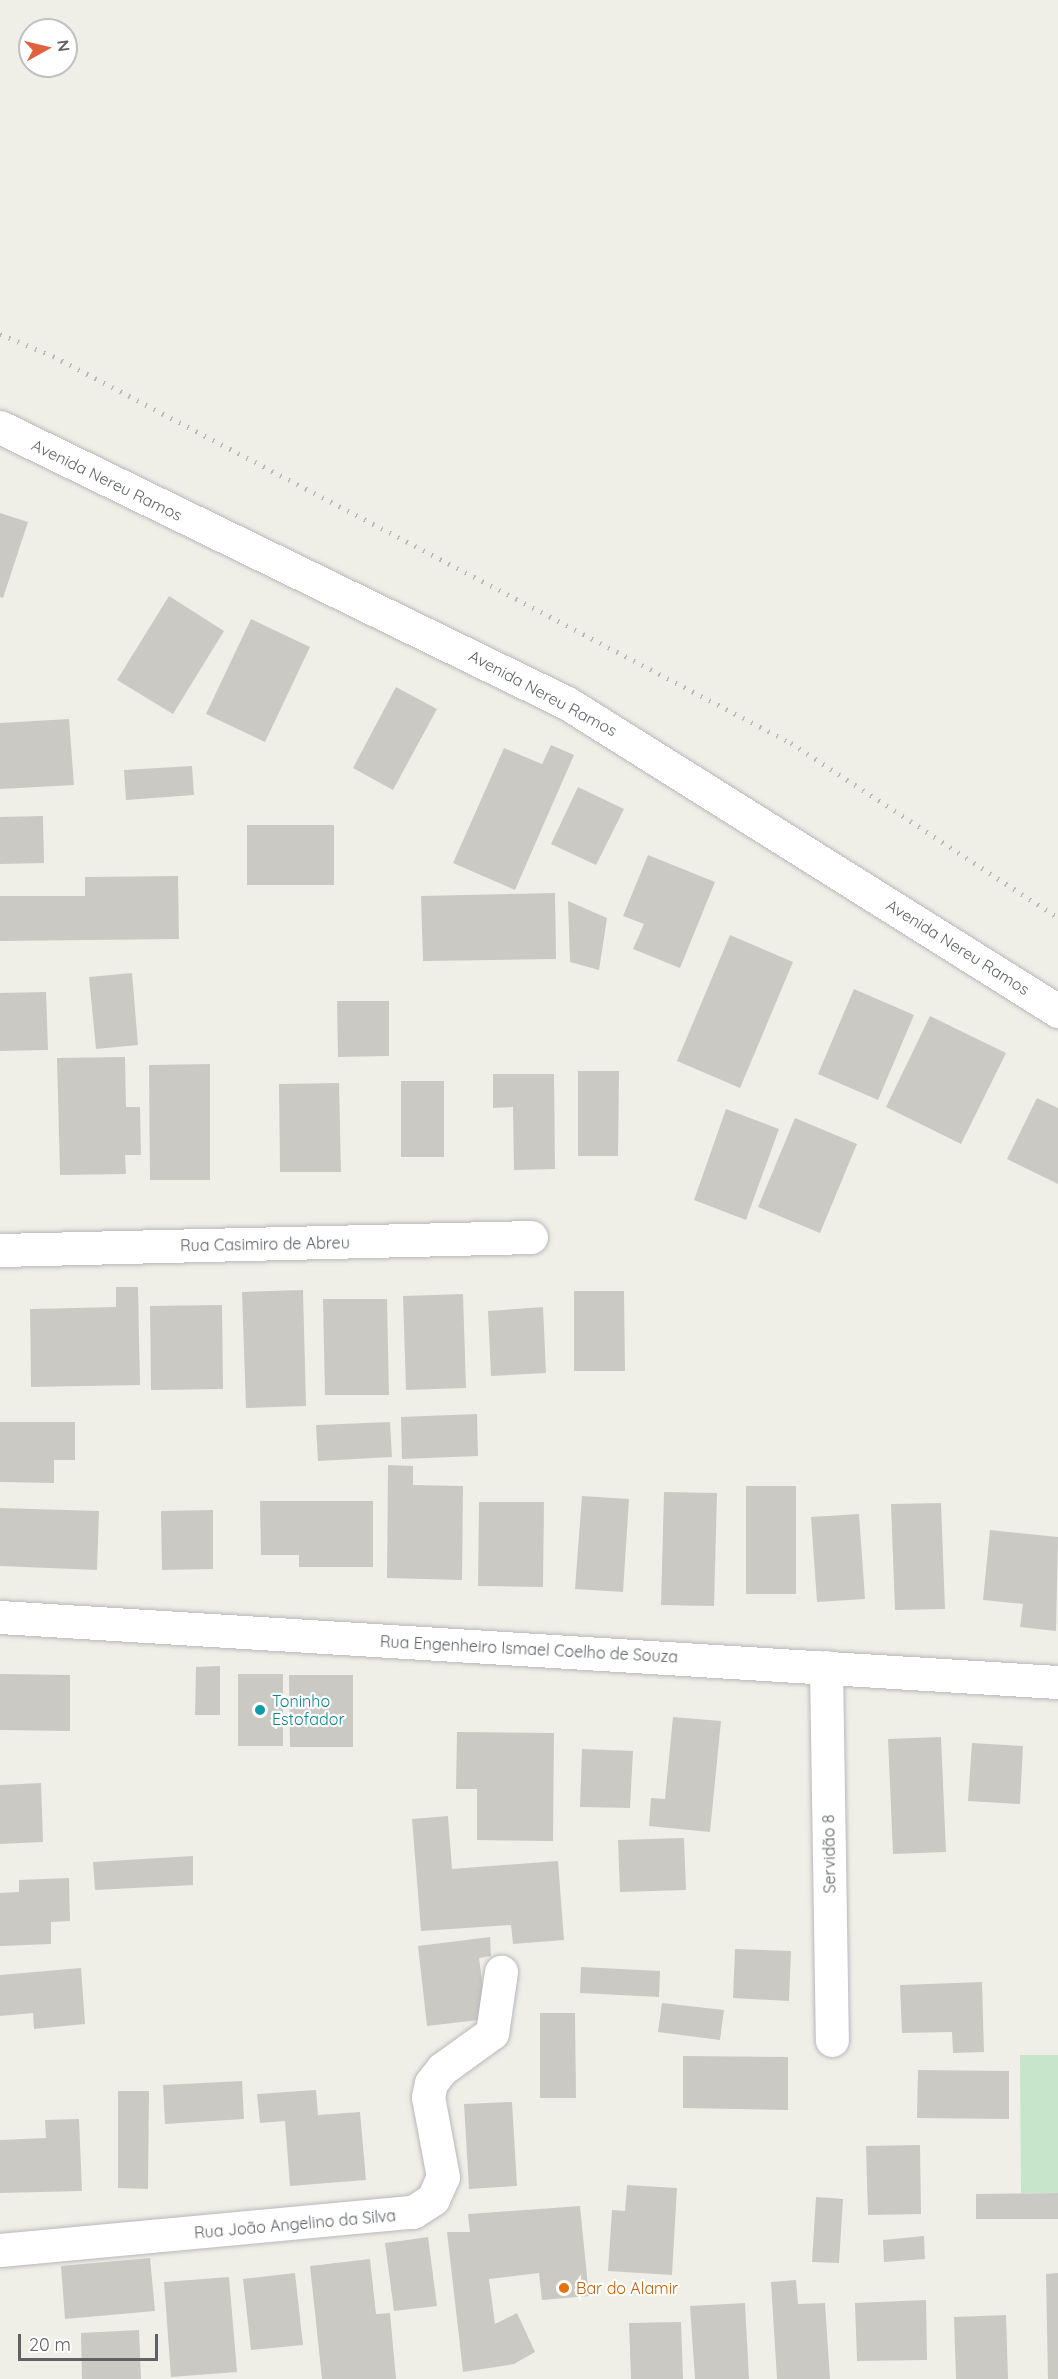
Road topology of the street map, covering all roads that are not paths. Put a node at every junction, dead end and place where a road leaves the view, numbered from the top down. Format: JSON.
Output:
{"nodes":[{"id":1,"x":0,"y":427,"type":"edge"},
{"id":2,"x":1058,"y":1011,"type":"edge"},
{"id":3,"x":531,"y":1237,"type":"dead end"},
{"id":4,"x":0,"y":1250,"type":"edge"},
{"id":5,"x":0,"y":1617,"type":"edge"},
{"id":6,"x":826,"y":1668,"type":"junction"},
{"id":7,"x":1058,"y":1682,"type":"edge"},
{"id":8,"x":501,"y":1972,"type":"dead end"},
{"id":9,"x":832,"y":2040,"type":"dead end"},
{"id":10,"x":0,"y":2250,"type":"edge"}],
"edges":[{"from":1,"to":2,"type":"street","name":"Avenida Nereu Ramos"},
{"from":3,"to":4,"type":"street","name":"Rua Casimiro de Abreu"},
{"from":5,"to":6,"type":"street","name":"Rua Engenheiro Ismael Coelho de Souza"},
{"from":6,"to":7,"type":"street","name":"Rua Engenheiro Ismael Coelho de Souza"},
{"from":6,"to":9,"type":"street","name":"Servidão 8"},
{"from":8,"to":10,"type":"street","name":"Rua João Angelino da Silva"}]}
